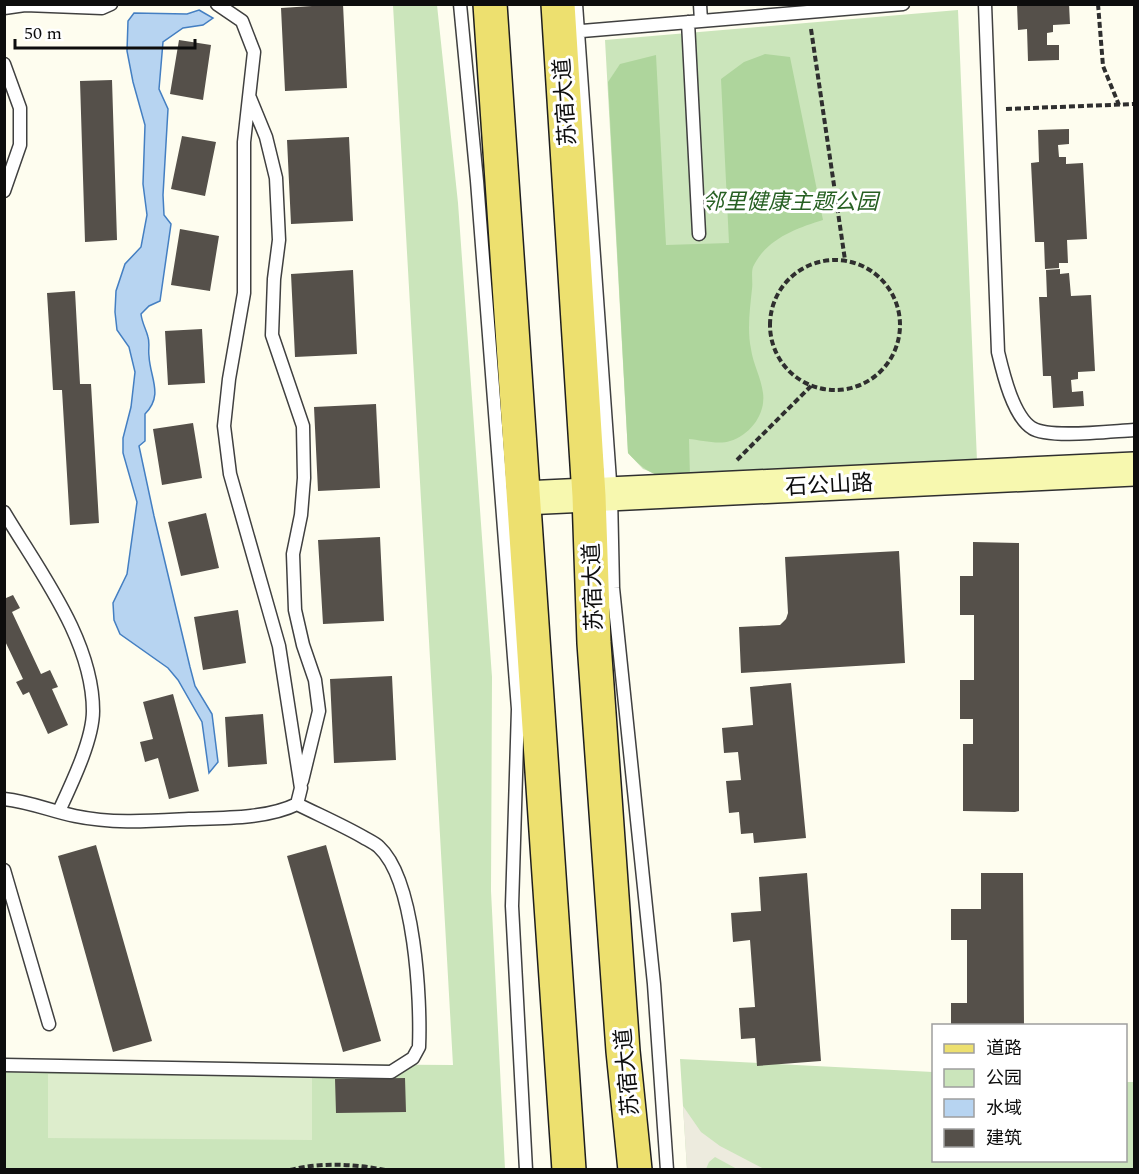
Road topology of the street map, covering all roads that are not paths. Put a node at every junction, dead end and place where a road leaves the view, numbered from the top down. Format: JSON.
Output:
{"nodes":[{"id":1,"x":111,"y":4,"type":"edge"},
{"id":2,"x":217,"y":4,"type":"edge"},
{"id":3,"x":460,"y":4,"type":"edge"},
{"id":4,"x":490,"y":4,"type":"edge"},
{"id":5,"x":576,"y":4,"type":"edge"},
{"id":6,"x":700,"y":4,"type":"edge"},
{"id":7,"x":903,"y":4,"type":"edge"},
{"id":8,"x":985,"y":4,"type":"edge"},
{"id":9,"x":4,"y":8,"type":"edge"},
{"id":10,"x":695,"y":22,"type":"junction"},
{"id":11,"x":565,"y":23,"type":"edge"},
{"id":12,"x":4,"y":64,"type":"edge"},
{"id":13,"x":249,"y":96,"type":"junction"},
{"id":14,"x":4,"y":191,"type":"edge"},
{"id":15,"x":699,"y":234,"type":"dead end"},
{"id":16,"x":1134,"y":430,"type":"edge"},
{"id":17,"x":1134,"y":469,"type":"edge"},
{"id":18,"x":600,"y":495,"type":"junction"},
{"id":19,"x":524,"y":498,"type":"junction"},
{"id":20,"x":4,"y":512,"type":"edge"},
{"id":21,"x":301,"y":788,"type":"junction"},
{"id":22,"x":4,"y":799,"type":"edge"},
{"id":23,"x":297,"y":804,"type":"junction"},
{"id":24,"x":58,"y":811,"type":"junction"},
{"id":25,"x":4,"y":870,"type":"edge"},
{"id":26,"x":48,"y":1024,"type":"dead end"},
{"id":27,"x":4,"y":1065,"type":"edge"},
{"id":28,"x":526,"y":1170,"type":"edge"},
{"id":29,"x":569,"y":1170,"type":"edge"},
{"id":30,"x":635,"y":1170,"type":"edge"},
{"id":31,"x":667,"y":1170,"type":"edge"}],
"edges":[{"from":1,"to":9,"type":"lane"},
{"from":2,"to":13,"type":"lane"},
{"from":3,"to":28,"type":"lane"},
{"from":4,"to":19,"type":"main road"},
{"from":5,"to":11,"type":"lane"},
{"from":6,"to":10,"type":"lane"},
{"from":7,"to":10,"type":"lane"},
{"from":8,"to":16,"type":"lane"},
{"from":10,"to":11,"type":"lane"},
{"from":10,"to":15,"type":"lane"},
{"from":11,"to":18,"type":"main road","name":"苏宿大道"},
{"from":12,"to":14,"type":"lane"},
{"from":13,"to":21,"type":"lane"},
{"from":13,"to":21,"type":"lane"},
{"from":17,"to":18,"type":"street","name":"石公山路"},
{"from":18,"to":19,"type":"street","name":"石公山路"},
{"from":18,"to":30,"type":"main road","name":"苏宿大道"},
{"from":18,"to":31,"type":"lane"},
{"from":19,"to":29,"type":"main road"},
{"from":20,"to":24,"type":"lane"},
{"from":21,"to":23,"type":"lane"},
{"from":22,"to":24,"type":"lane"},
{"from":23,"to":24,"type":"lane"},
{"from":23,"to":27,"type":"lane"},
{"from":25,"to":26,"type":"lane"}]}
